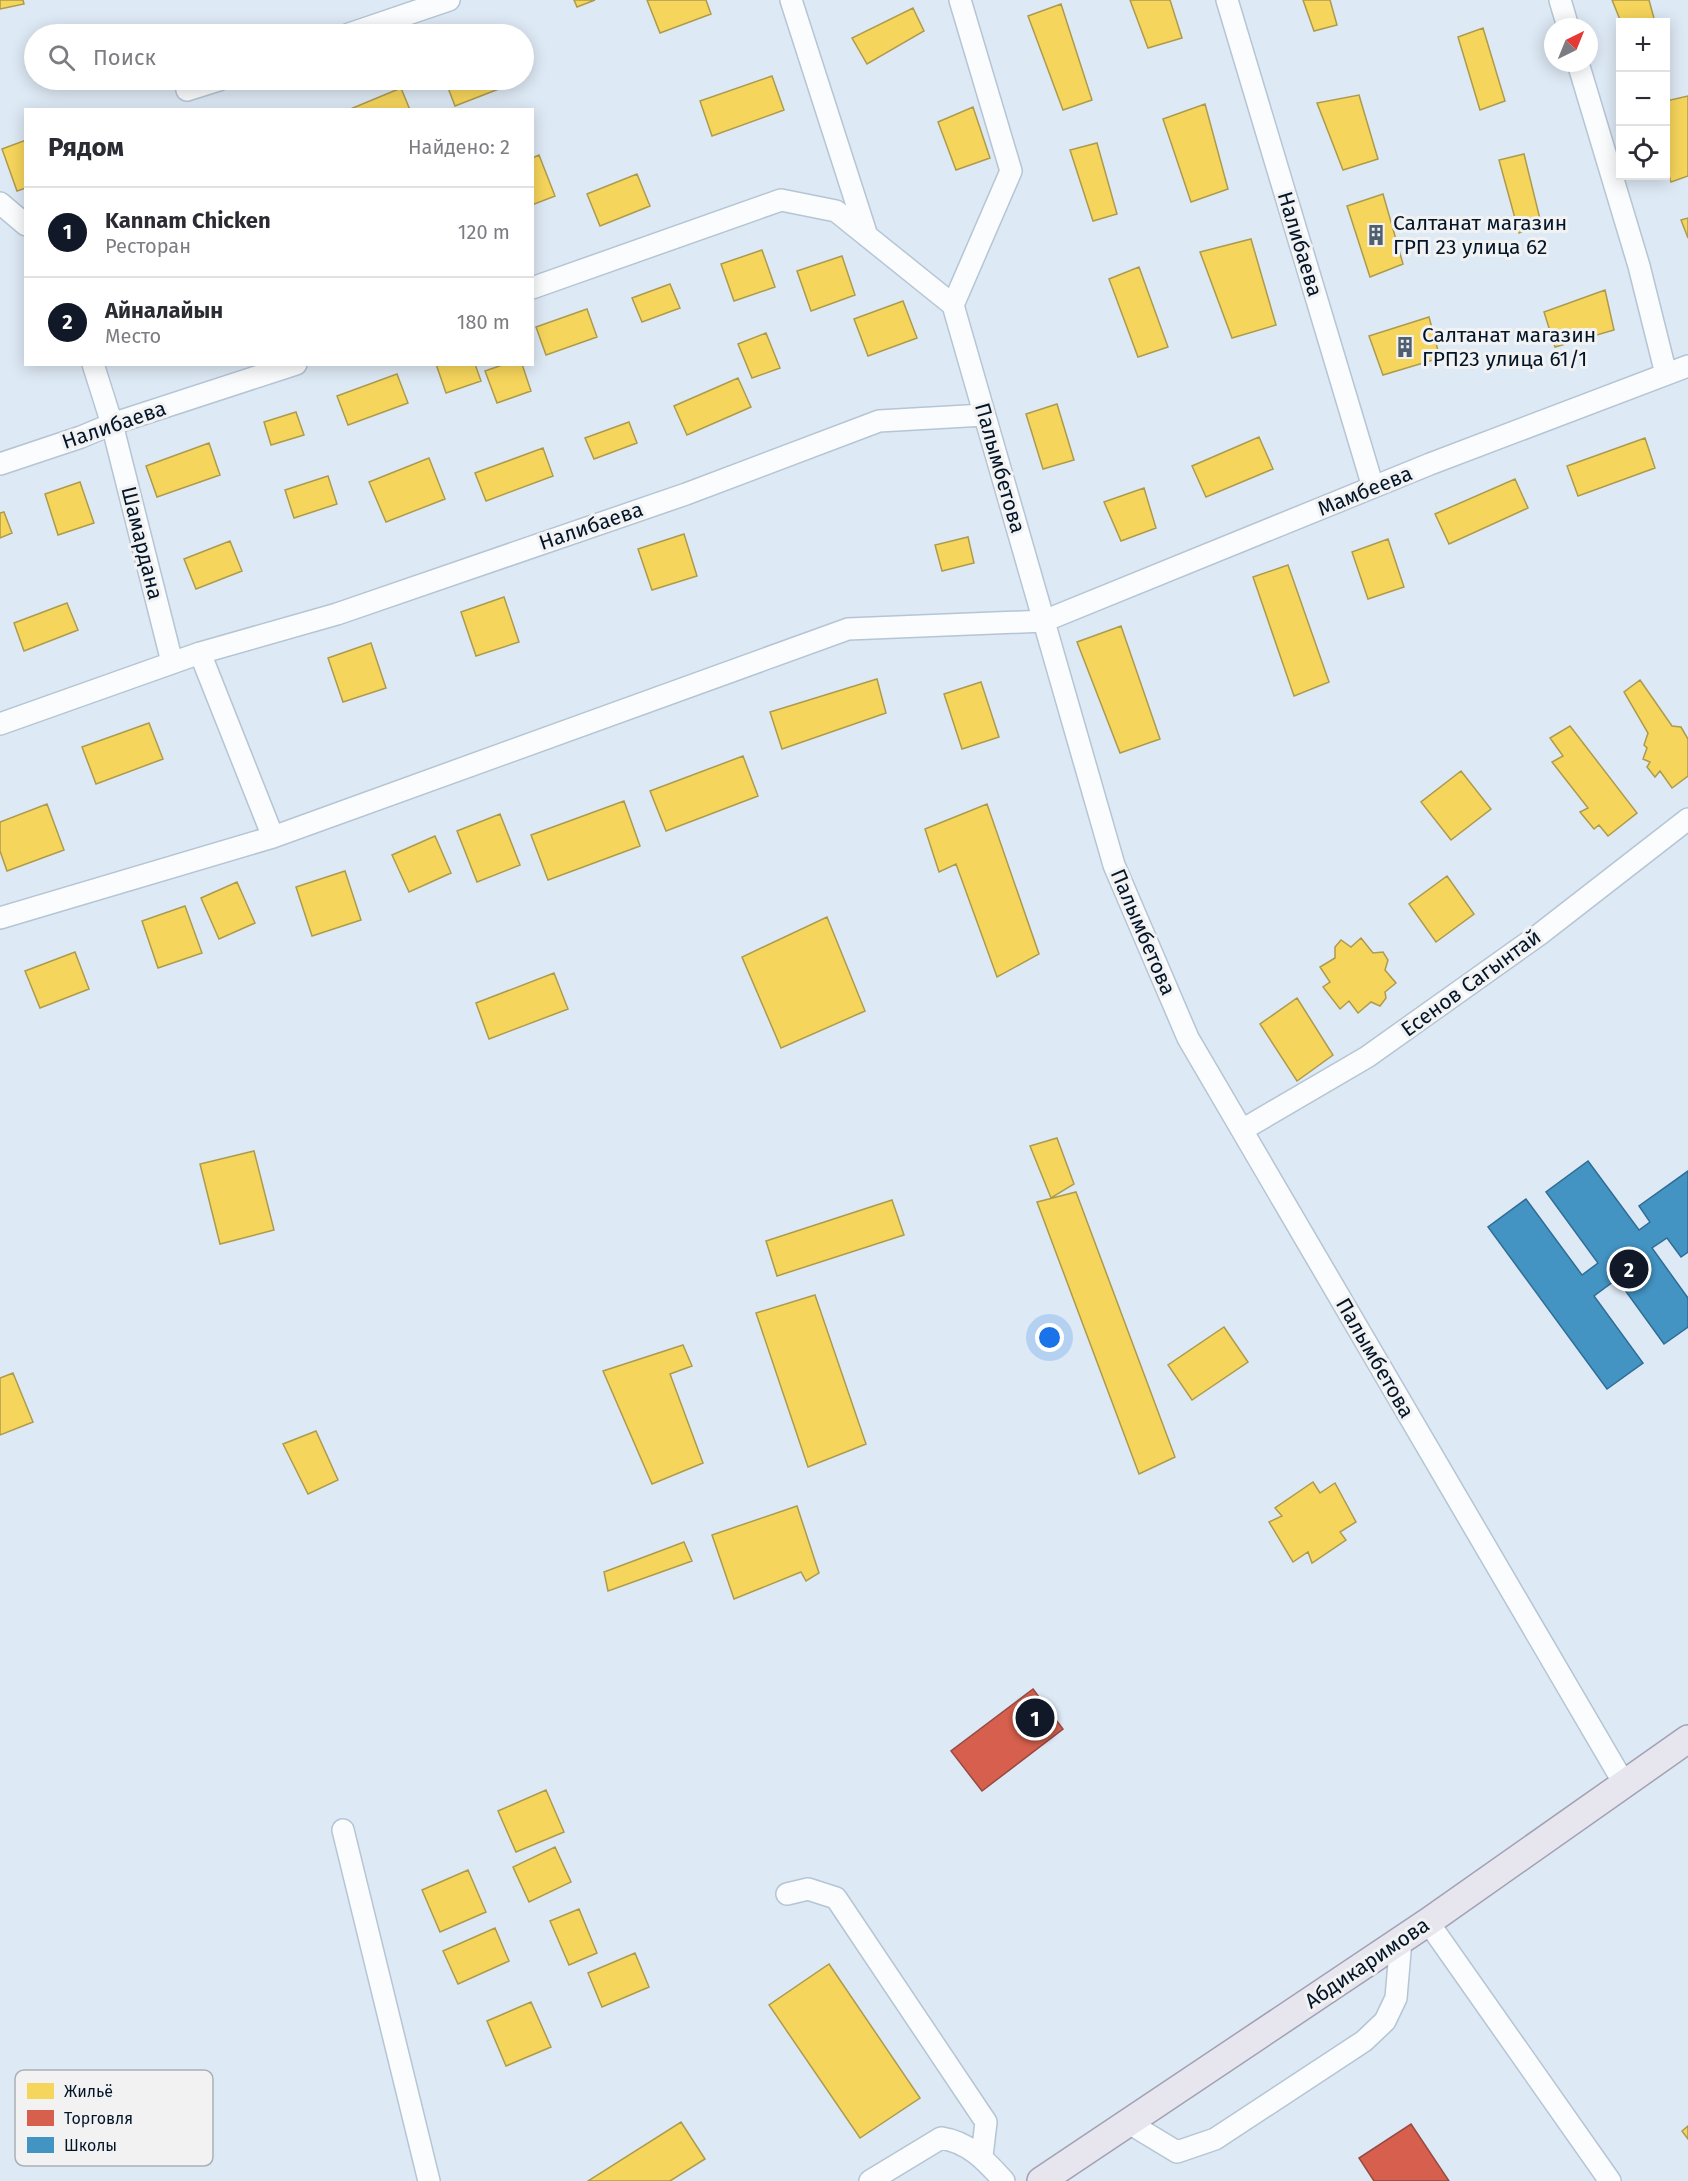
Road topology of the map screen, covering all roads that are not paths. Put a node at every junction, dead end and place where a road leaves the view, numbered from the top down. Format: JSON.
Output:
{"nodes":[{"id":1,"x":449,"y":0,"type":"edge"},
{"id":2,"x":791,"y":0,"type":"edge"},
{"id":3,"x":960,"y":0,"type":"edge"},
{"id":4,"x":1227,"y":0,"type":"edge"},
{"id":5,"x":1560,"y":0,"type":"edge"},
{"id":6,"x":1565,"y":18,"type":"edge"},
{"id":7,"x":378,"y":24,"type":"edge"},
{"id":8,"x":1581,"y":72,"type":"edge"},
{"id":9,"x":0,"y":203,"type":"edge"},
{"id":10,"x":24,"y":223,"type":"edge"},
{"id":11,"x":867,"y":236,"type":"junction"},
{"id":12,"x":534,"y":287,"type":"edge"},
{"id":13,"x":953,"y":305,"type":"junction"},
{"id":14,"x":94,"y":366,"type":"edge"},
{"id":15,"x":290,"y":366,"type":"edge"},
{"id":16,"x":1688,"y":366,"type":"edge"},
{"id":17,"x":1666,"y":374,"type":"junction"},
{"id":18,"x":984,"y":415,"type":"junction"},
{"id":19,"x":112,"y":424,"type":"junction"},
{"id":20,"x":0,"y":464,"type":"edge"},
{"id":21,"x":1373,"y":487,"type":"junction"},
{"id":22,"x":1044,"y":621,"type":"junction"},
{"id":23,"x":200,"y":653,"type":"junction"},
{"id":24,"x":172,"y":662,"type":"junction"},
{"id":25,"x":0,"y":724,"type":"edge"},
{"id":26,"x":1688,"y":819,"type":"edge"},
{"id":27,"x":273,"y":837,"type":"junction"},
{"id":28,"x":0,"y":918,"type":"edge"},
{"id":29,"x":1242,"y":1130,"type":"junction"},
{"id":30,"x":1685,"y":1747,"type":"edge"},
{"id":31,"x":1625,"y":1785,"type":"junction"},
{"id":32,"x":343,"y":1830,"type":"dead end"},
{"id":33,"x":787,"y":1894,"type":"dead end"},
{"id":34,"x":1428,"y":1922,"type":"junction"},
{"id":35,"x":1401,"y":1940,"type":"junction"},
{"id":36,"x":1129,"y":2123,"type":"junction"},
{"id":37,"x":982,"y":2156,"type":"junction"},
{"id":38,"x":429,"y":2181,"type":"edge"},
{"id":39,"x":870,"y":2181,"type":"edge"},
{"id":40,"x":1004,"y":2181,"type":"edge"},
{"id":41,"x":1041,"y":2181,"type":"edge"},
{"id":42,"x":1610,"y":2181,"type":"edge"}],
"edges":[{"from":1,"to":7,"type":"street"},
{"from":2,"to":11,"type":"street"},
{"from":3,"to":13,"type":"street"},
{"from":4,"to":21,"type":"street","name":"Налибаева"},
{"from":5,"to":6,"type":"street"},
{"from":8,"to":17,"type":"street"},
{"from":9,"to":10,"type":"street"},
{"from":11,"to":12,"type":"street"},
{"from":11,"to":13,"type":"street"},
{"from":13,"to":18,"type":"street","name":"Палымбетова"},
{"from":14,"to":19,"type":"street","name":"Шамардана"},
{"from":15,"to":19,"type":"street","name":"Налибаева"},
{"from":16,"to":17,"type":"street","name":"Мамбеева"},
{"from":17,"to":21,"type":"street","name":"Мамбеева"},
{"from":18,"to":22,"type":"street","name":"Палымбетова"},
{"from":18,"to":23,"type":"street","name":"Налибаева"},
{"from":19,"to":20,"type":"street","name":"Налибаева"},
{"from":19,"to":24,"type":"street","name":"Шамардана"},
{"from":21,"to":22,"type":"street","name":"Мамбеева"},
{"from":22,"to":27,"type":"street"},
{"from":22,"to":29,"type":"street","name":"Палымбетова"},
{"from":23,"to":24,"type":"street","name":"Налибаева"},
{"from":23,"to":27,"type":"street"},
{"from":24,"to":25,"type":"street","name":"Налибаева"},
{"from":26,"to":29,"type":"street","name":"Есенов Сагынтай"},
{"from":27,"to":28,"type":"street"},
{"from":29,"to":31,"type":"street","name":"Палымбетова"},
{"from":30,"to":31,"type":"main road","name":"Абдикаримова"},
{"from":31,"to":34,"type":"main road","name":"Абдикаримова"},
{"from":32,"to":38,"type":"street"},
{"from":33,"to":37,"type":"street"},
{"from":34,"to":35,"type":"main road","name":"Абдикаримова"},
{"from":34,"to":42,"type":"street"},
{"from":35,"to":36,"type":"main road","name":"Абдикаримова"},
{"from":35,"to":36,"type":"street"},
{"from":36,"to":41,"type":"main road","name":"Абдикаримова"},
{"from":37,"to":39,"type":"street"},
{"from":37,"to":40,"type":"street"}]}
